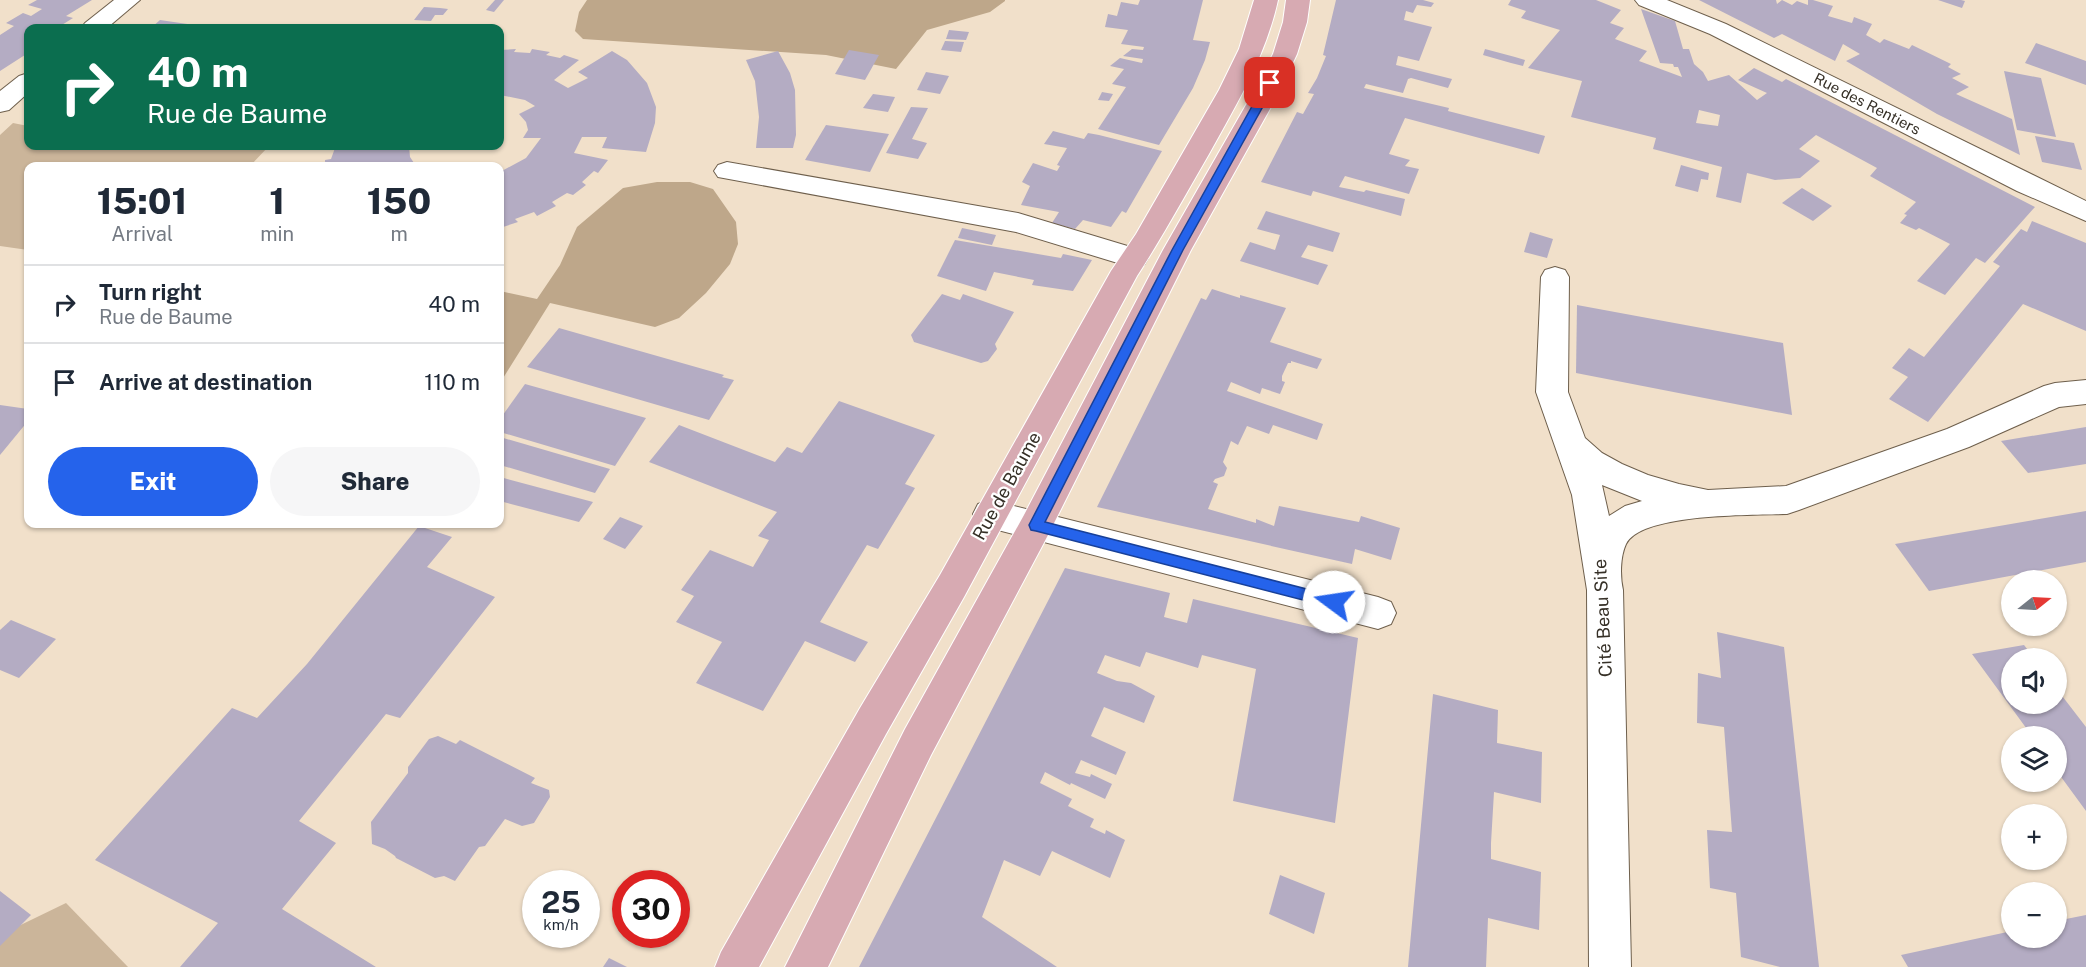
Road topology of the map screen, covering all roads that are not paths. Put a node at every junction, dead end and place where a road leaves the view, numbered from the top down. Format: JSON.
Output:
{"nodes":[{"id":1,"x":128,"y":0,"type":"edge"},
{"id":2,"x":1266,"y":0,"type":"edge"},
{"id":3,"x":1298,"y":0,"type":"edge"},
{"id":4,"x":1647,"y":0,"type":"edge"},
{"id":5,"x":98,"y":24,"type":"edge"},
{"id":6,"x":24,"y":84,"type":"edge"},
{"id":7,"x":0,"y":104,"type":"edge"},
{"id":8,"x":727,"y":171,"type":"dead end"},
{"id":9,"x":2086,"y":212,"type":"edge"},
{"id":10,"x":1134,"y":258,"type":"junction"},
{"id":11,"x":1555,"y":277,"type":"dead end"},
{"id":12,"x":2086,"y":392,"type":"edge"},
{"id":13,"x":1572,"y":446,"type":"junction"},
{"id":14,"x":1708,"y":504,"type":"junction"},
{"id":15,"x":990,"y":514,"type":"junction"},
{"id":16,"x":1036,"y":525,"type":"junction"},
{"id":17,"x":1604,"y":574,"type":"junction"},
{"id":18,"x":1378,"y":613,"type":"dead end"},
{"id":19,"x":736,"y":967,"type":"edge"},
{"id":20,"x":806,"y":967,"type":"edge"},
{"id":21,"x":1610,"y":967,"type":"edge"}],
"edges":[{"from":1,"to":5,"type":"street"},
{"from":2,"to":10,"type":"main road","name":"Rue de Baume"},
{"from":3,"to":16,"type":"main road"},
{"from":4,"to":9,"type":"street","name":"Rue des Rentiers"},
{"from":6,"to":7,"type":"street"},
{"from":8,"to":10,"type":"street"},
{"from":10,"to":15,"type":"main road","name":"Rue de Baume"},
{"from":11,"to":13,"type":"street","name":"Cité Beau Site"},
{"from":12,"to":14,"type":"street"},
{"from":13,"to":14,"type":"street"},
{"from":13,"to":17,"type":"street","name":"Cité Beau Site"},
{"from":14,"to":17,"type":"street"},
{"from":15,"to":16,"type":"street"},
{"from":15,"to":19,"type":"main road","name":"Rue de Baume"},
{"from":16,"to":18,"type":"street"},
{"from":16,"to":20,"type":"main road"},
{"from":17,"to":21,"type":"street","name":"Cité Beau Site"}]}
